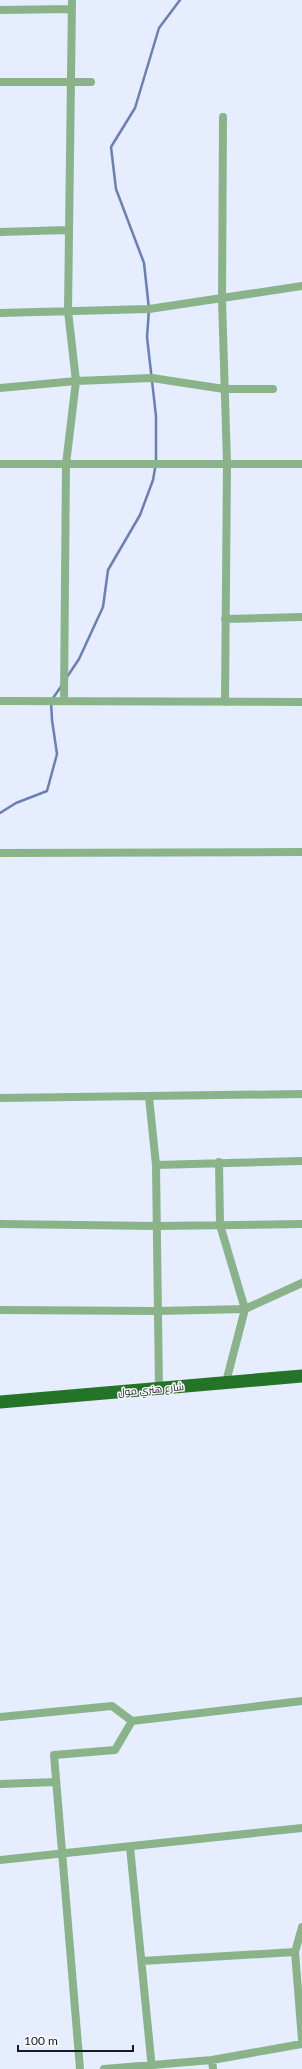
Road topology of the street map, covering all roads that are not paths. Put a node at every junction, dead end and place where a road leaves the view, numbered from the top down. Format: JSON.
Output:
{"nodes":[{"id":1,"x":72,"y":4,"type":"edge"},
{"id":2,"x":0,"y":10,"type":"edge"},
{"id":3,"x":0,"y":82,"type":"edge"},
{"id":4,"x":70,"y":82,"type":"junction"},
{"id":5,"x":91,"y":82,"type":"dead end"},
{"id":6,"x":223,"y":117,"type":"dead end"},
{"id":7,"x":68,"y":230,"type":"junction"},
{"id":8,"x":0,"y":232,"type":"edge"},
{"id":9,"x":302,"y":286,"type":"edge"},
{"id":10,"x":222,"y":300,"type":"junction"},
{"id":11,"x":68,"y":311,"type":"junction"},
{"id":12,"x":0,"y":313,"type":"edge"},
{"id":13,"x":76,"y":381,"type":"junction"},
{"id":14,"x":0,"y":388,"type":"edge"},
{"id":15,"x":273,"y":388,"type":"dead end"},
{"id":16,"x":224,"y":389,"type":"junction"},
{"id":17,"x":0,"y":464,"type":"edge"},
{"id":18,"x":66,"y":464,"type":"junction"},
{"id":19,"x":227,"y":464,"type":"junction"},
{"id":20,"x":302,"y":464,"type":"edge"},
{"id":21,"x":302,"y":617,"type":"edge"},
{"id":22,"x":225,"y":619,"type":"junction"},
{"id":23,"x":0,"y":701,"type":"edge"},
{"id":24,"x":64,"y":701,"type":"junction"},
{"id":25,"x":225,"y":702,"type":"junction"},
{"id":26,"x":302,"y":702,"type":"edge"},
{"id":27,"x":302,"y":852,"type":"edge"},
{"id":28,"x":0,"y":853,"type":"edge"},
{"id":29,"x":302,"y":1094,"type":"edge"},
{"id":30,"x":149,"y":1097,"type":"junction"},
{"id":31,"x":0,"y":1098,"type":"edge"},
{"id":32,"x":302,"y":1161,"type":"edge"},
{"id":33,"x":219,"y":1162,"type":"junction"},
{"id":34,"x":156,"y":1165,"type":"junction"},
{"id":35,"x":0,"y":1224,"type":"edge"},
{"id":36,"x":302,"y":1224,"type":"edge"},
{"id":37,"x":220,"y":1225,"type":"junction"},
{"id":38,"x":157,"y":1226,"type":"junction"},
{"id":39,"x":302,"y":1282,"type":"edge"},
{"id":40,"x":245,"y":1309,"type":"junction"},
{"id":41,"x":0,"y":1310,"type":"edge"},
{"id":42,"x":158,"y":1311,"type":"junction"},
{"id":43,"x":302,"y":1376,"type":"edge"},
{"id":44,"x":226,"y":1382,"type":"junction"},
{"id":45,"x":159,"y":1389,"type":"junction"},
{"id":46,"x":0,"y":1402,"type":"edge"},
{"id":47,"x":302,"y":1701,"type":"edge"},
{"id":48,"x":0,"y":1717,"type":"edge"},
{"id":49,"x":132,"y":1721,"type":"junction"},
{"id":50,"x":56,"y":1782,"type":"junction"},
{"id":51,"x":0,"y":1784,"type":"edge"},
{"id":52,"x":302,"y":1828,"type":"edge"},
{"id":53,"x":130,"y":1847,"type":"junction"},
{"id":54,"x":62,"y":1854,"type":"junction"},
{"id":55,"x":0,"y":1860,"type":"edge"},
{"id":56,"x":302,"y":1927,"type":"edge"},
{"id":57,"x":295,"y":1952,"type":"junction"},
{"id":58,"x":142,"y":1961,"type":"junction"},
{"id":59,"x":302,"y":2040,"type":"edge"},
{"id":60,"x":302,"y":2044,"type":"edge"},
{"id":61,"x":212,"y":2060,"type":"junction"},
{"id":62,"x":152,"y":2067,"type":"edge"},
{"id":63,"x":80,"y":2069,"type":"edge"},
{"id":64,"x":104,"y":2069,"type":"edge"},
{"id":65,"x":214,"y":2069,"type":"edge"}],
"edges":[{"from":1,"to":2,"type":"street"},
{"from":1,"to":4,"type":"street"},
{"from":3,"to":4,"type":"street"},
{"from":4,"to":5,"type":"street"},
{"from":4,"to":7,"type":"street"},
{"from":6,"to":10,"type":"street"},
{"from":7,"to":8,"type":"street"},
{"from":7,"to":11,"type":"street"},
{"from":9,"to":10,"type":"street"},
{"from":10,"to":11,"type":"street"},
{"from":10,"to":16,"type":"street"},
{"from":11,"to":12,"type":"street"},
{"from":11,"to":13,"type":"street"},
{"from":13,"to":14,"type":"street"},
{"from":13,"to":16,"type":"street"},
{"from":13,"to":18,"type":"street"},
{"from":15,"to":16,"type":"street"},
{"from":16,"to":19,"type":"street"},
{"from":17,"to":18,"type":"street"},
{"from":18,"to":19,"type":"street"},
{"from":18,"to":24,"type":"street"},
{"from":19,"to":20,"type":"street"},
{"from":19,"to":22,"type":"street"},
{"from":21,"to":22,"type":"street"},
{"from":22,"to":25,"type":"street"},
{"from":23,"to":24,"type":"street"},
{"from":24,"to":25,"type":"street"},
{"from":25,"to":26,"type":"street"},
{"from":27,"to":28,"type":"street"},
{"from":29,"to":30,"type":"street"},
{"from":30,"to":31,"type":"street"},
{"from":30,"to":34,"type":"street"},
{"from":32,"to":33,"type":"street"},
{"from":33,"to":34,"type":"street"},
{"from":33,"to":37,"type":"street"},
{"from":34,"to":38,"type":"street"},
{"from":35,"to":38,"type":"street"},
{"from":36,"to":37,"type":"street"},
{"from":37,"to":38,"type":"street"},
{"from":37,"to":40,"type":"street"},
{"from":38,"to":42,"type":"street"},
{"from":39,"to":40,"type":"street"},
{"from":40,"to":42,"type":"street"},
{"from":40,"to":44,"type":"street"},
{"from":41,"to":42,"type":"street"},
{"from":42,"to":45,"type":"street"},
{"from":43,"to":44,"type":"highway","name":"شارع هنري مول"},
{"from":44,"to":45,"type":"highway","name":"شارع هنري مول"},
{"from":45,"to":46,"type":"highway","name":"شارع هنري مول"},
{"from":47,"to":49,"type":"street"},
{"from":48,"to":49,"type":"street"},
{"from":49,"to":50,"type":"street"},
{"from":50,"to":51,"type":"street"},
{"from":50,"to":54,"type":"street"},
{"from":52,"to":53,"type":"street"},
{"from":53,"to":54,"type":"street"},
{"from":53,"to":58,"type":"street"},
{"from":54,"to":55,"type":"street"},
{"from":54,"to":63,"type":"street"},
{"from":56,"to":57,"type":"street"},
{"from":57,"to":58,"type":"street"},
{"from":57,"to":59,"type":"street"},
{"from":58,"to":62,"type":"street"},
{"from":60,"to":61,"type":"street"},
{"from":61,"to":62,"type":"street"},
{"from":61,"to":65,"type":"street"},
{"from":62,"to":64,"type":"street"}]}
